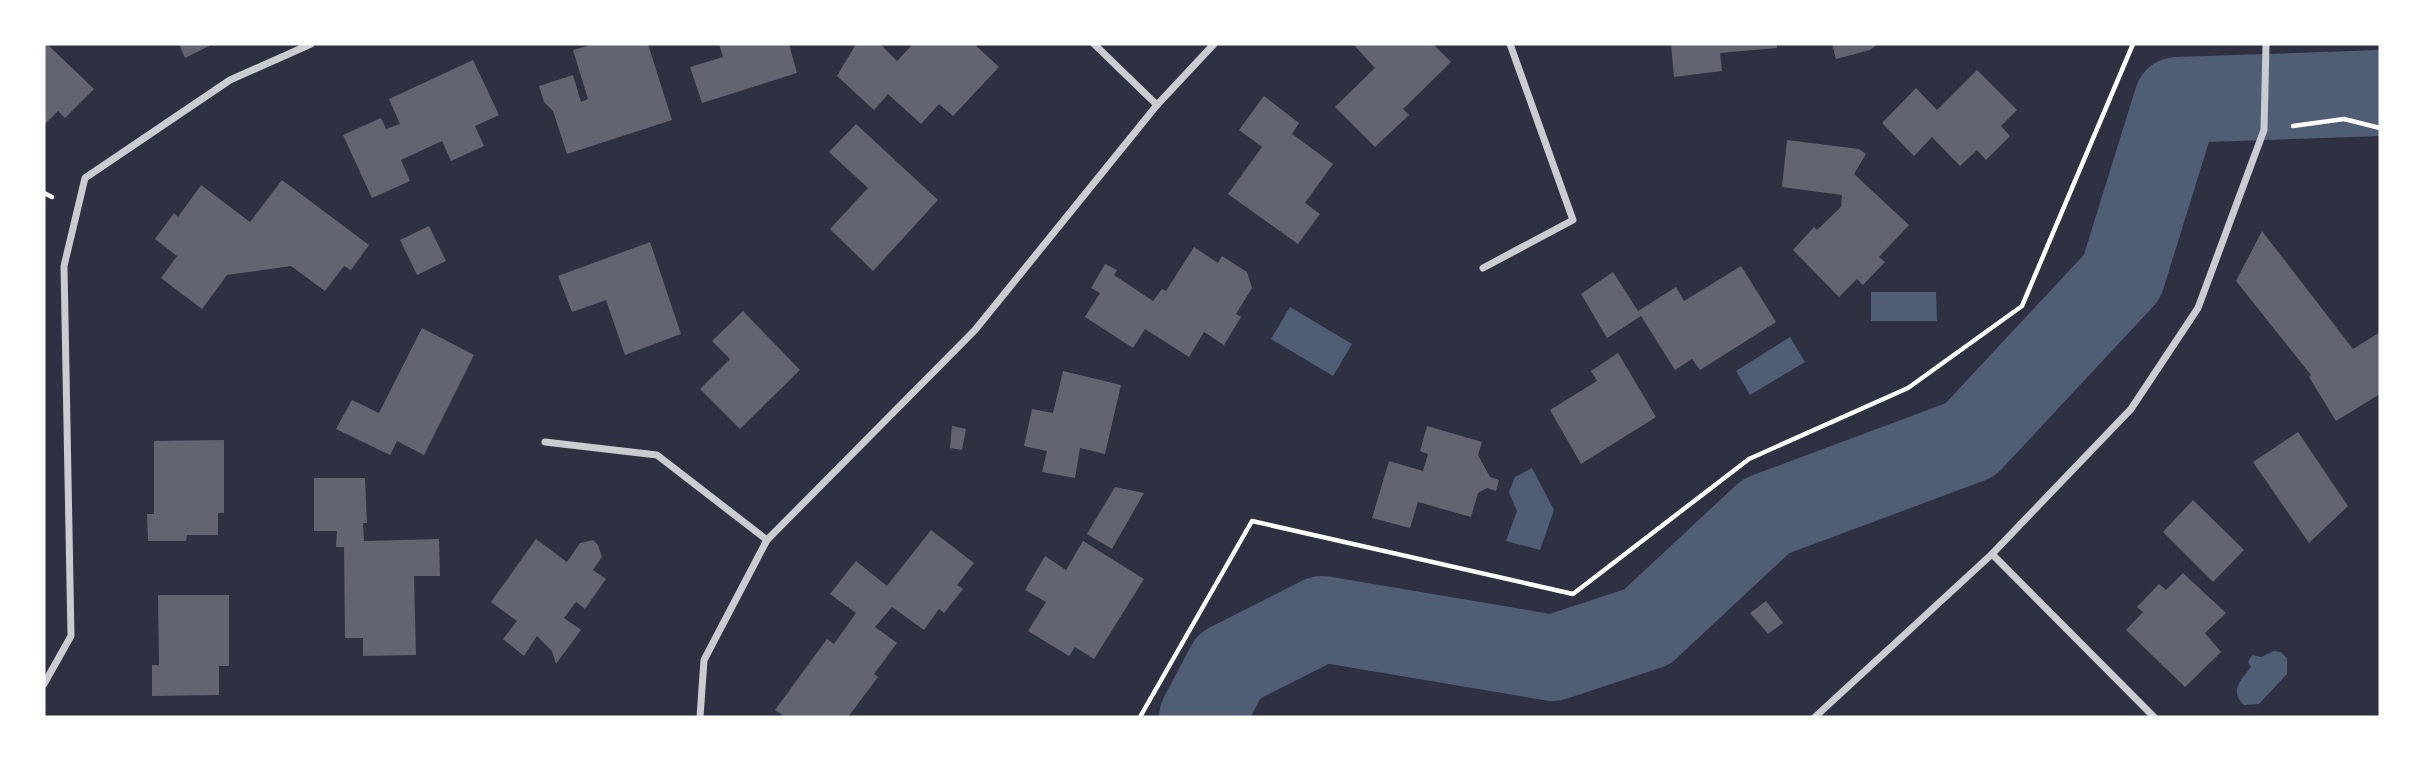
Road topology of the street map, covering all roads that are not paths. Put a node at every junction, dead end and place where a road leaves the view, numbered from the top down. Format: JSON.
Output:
{"nodes":[{"id":1,"x":311,"y":44,"type":"edge"},
{"id":2,"x":1094,"y":44,"type":"edge"},
{"id":3,"x":1214,"y":44,"type":"edge"},
{"id":4,"x":1510,"y":44,"type":"edge"},
{"id":5,"x":2266,"y":44,"type":"edge"},
{"id":6,"x":1157,"y":105,"type":"junction"},
{"id":7,"x":1483,"y":268,"type":"dead end"},
{"id":8,"x":545,"y":442,"type":"dead end"},
{"id":9,"x":767,"y":540,"type":"junction"},
{"id":10,"x":1992,"y":554,"type":"junction"},
{"id":11,"x":44,"y":684,"type":"edge"},
{"id":12,"x":699,"y":717,"type":"edge"},
{"id":13,"x":1815,"y":717,"type":"edge"},
{"id":14,"x":2154,"y":717,"type":"edge"}],
"edges":[{"from":1,"to":11,"type":"street"},
{"from":2,"to":6,"type":"street"},
{"from":3,"to":6,"type":"street"},
{"from":4,"to":7,"type":"street"},
{"from":5,"to":10,"type":"street"},
{"from":6,"to":9,"type":"street"},
{"from":8,"to":9,"type":"street"},
{"from":9,"to":12,"type":"street"},
{"from":10,"to":13,"type":"street"},
{"from":10,"to":14,"type":"street"}]}
